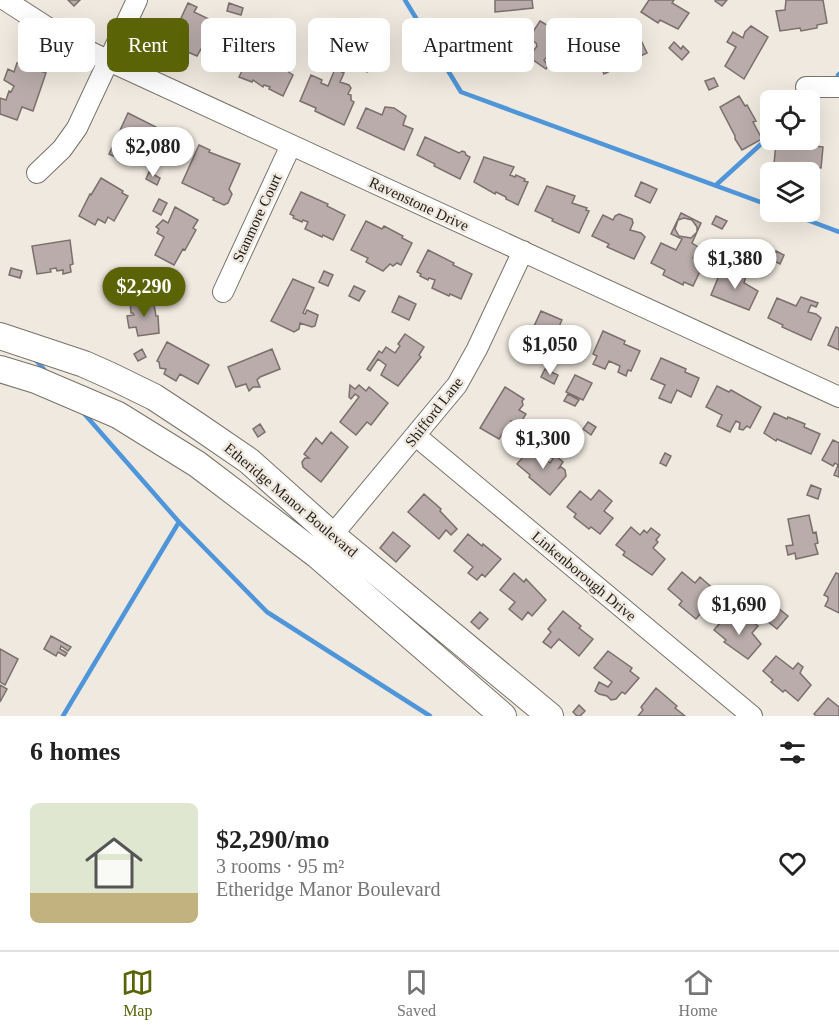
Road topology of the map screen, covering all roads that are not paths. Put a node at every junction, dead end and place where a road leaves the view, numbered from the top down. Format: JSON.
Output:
{"nodes":[{"id":1,"x":5,"y":0,"type":"edge"},
{"id":2,"x":137,"y":0,"type":"edge"},
{"id":3,"x":129,"y":18,"type":"edge"},
{"id":4,"x":107,"y":60,"type":"edge"},
{"id":5,"x":107,"y":65,"type":"edge"},
{"id":6,"x":133,"y":72,"type":"edge"},
{"id":7,"x":806,"y":87,"type":"dead end"},
{"id":8,"x":839,"y":87,"type":"edge"},
{"id":9,"x":291,"y":145,"type":"junction"},
{"id":10,"x":37,"y":172,"type":"dead end"},
{"id":11,"x":523,"y":251,"type":"junction"},
{"id":12,"x":223,"y":292,"type":"dead end"},
{"id":13,"x":0,"y":336,"type":"edge"},
{"id":14,"x":0,"y":369,"type":"edge"},
{"id":15,"x":839,"y":397,"type":"edge"},
{"id":16,"x":416,"y":436,"type":"junction"},
{"id":17,"x":324,"y":545,"type":"junction"},
{"id":18,"x":503,"y":716,"type":"edge"},
{"id":19,"x":550,"y":716,"type":"edge"},
{"id":20,"x":752,"y":716,"type":"edge"}],
"edges":[{"from":1,"to":4,"type":"street","name":"Ravenstone Drive"},
{"from":2,"to":3,"type":"street"},
{"from":5,"to":10,"type":"street"},
{"from":6,"to":9,"type":"street","name":"Ravenstone Drive"},
{"from":7,"to":8,"type":"street"},
{"from":9,"to":11,"type":"street","name":"Ravenstone Drive"},
{"from":9,"to":12,"type":"street","name":"Stanmore Court"},
{"from":11,"to":15,"type":"street","name":"Ravenstone Drive"},
{"from":11,"to":16,"type":"street","name":"Shifford Lane"},
{"from":13,"to":17,"type":"main road","name":"Etheridge Manor Boulevard"},
{"from":14,"to":17,"type":"main road","name":"Etheridge Manor Boulevard"},
{"from":16,"to":17,"type":"street","name":"Shifford Lane"},
{"from":16,"to":20,"type":"street","name":"Linkenborough Drive"},
{"from":17,"to":18,"type":"main road","name":"Etheridge Manor Boulevard"},
{"from":17,"to":19,"type":"main road","name":"Etheridge Manor Boulevard"}]}
